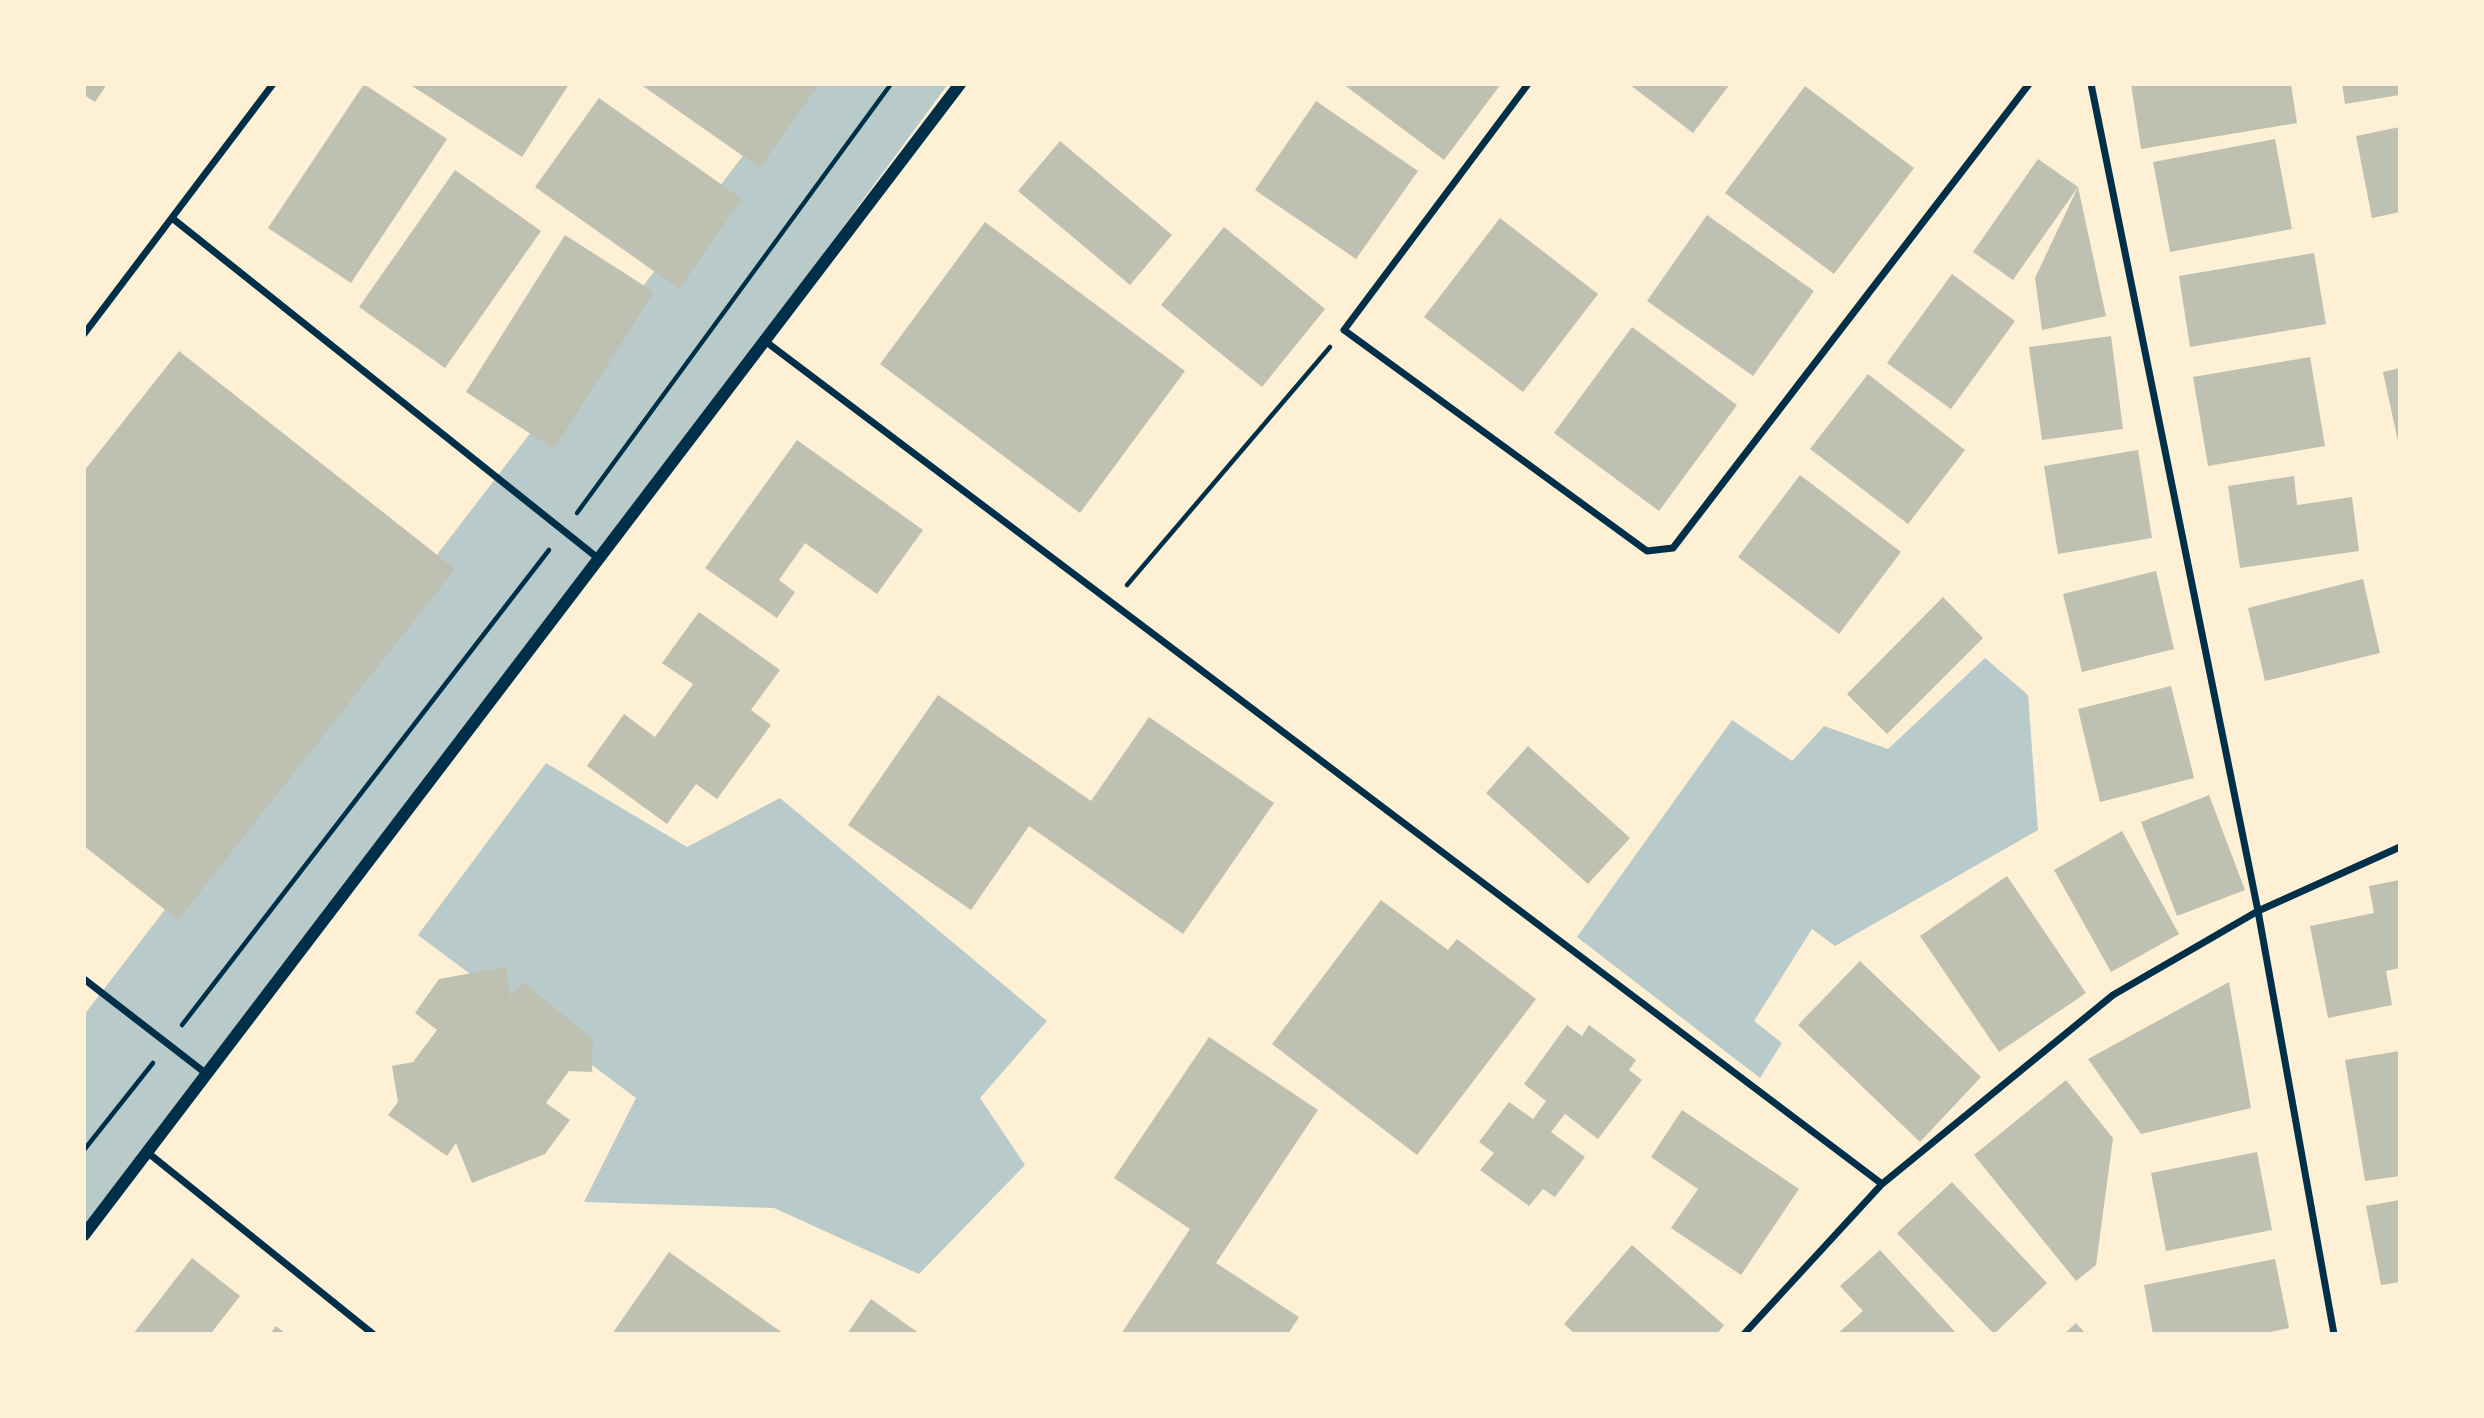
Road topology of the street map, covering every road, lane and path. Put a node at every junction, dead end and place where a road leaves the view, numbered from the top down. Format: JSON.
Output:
{"nodes":[{"id":1,"x":273,"y":84,"type":"edge"},
{"id":2,"x":891,"y":84,"type":"edge"},
{"id":3,"x":960,"y":84,"type":"edge"},
{"id":4,"x":1528,"y":84,"type":"edge"},
{"id":5,"x":2029,"y":84,"type":"edge"},
{"id":6,"x":2091,"y":84,"type":"edge"},
{"id":7,"x":172,"y":218,"type":"junction"},
{"id":8,"x":1344,"y":330,"type":"junction"},
{"id":9,"x":84,"y":334,"type":"edge"},
{"id":10,"x":765,"y":341,"type":"junction"},
{"id":11,"x":563,"y":533,"type":"junction"},
{"id":12,"x":599,"y":559,"type":"junction"},
{"id":13,"x":1113,"y":602,"type":"junction"},
{"id":14,"x":2400,"y":847,"type":"edge"},
{"id":15,"x":2259,"y":911,"type":"junction"},
{"id":16,"x":84,"y":979,"type":"edge"},
{"id":17,"x":168,"y":1043,"type":"junction"},
{"id":18,"x":208,"y":1075,"type":"junction"},
{"id":19,"x":84,"y":1150,"type":"edge"},
{"id":20,"x":147,"y":1152,"type":"junction"},
{"id":21,"x":1882,"y":1184,"type":"junction"},
{"id":22,"x":84,"y":1235,"type":"edge"},
{"id":23,"x":373,"y":1334,"type":"edge"},
{"id":24,"x":1745,"y":1334,"type":"edge"},
{"id":25,"x":2334,"y":1334,"type":"edge"}],
"edges":[{"from":1,"to":7,"type":"street"},
{"from":2,"to":11,"type":"path"},
{"from":3,"to":10,"type":"street"},
{"from":4,"to":8,"type":"street"},
{"from":5,"to":8,"type":"street"},
{"from":6,"to":15,"type":"street"},
{"from":7,"to":9,"type":"street"},
{"from":7,"to":11,"type":"street"},
{"from":8,"to":13,"type":"path"},
{"from":10,"to":12,"type":"street"},
{"from":10,"to":13,"type":"street"},
{"from":11,"to":12,"type":"street"},
{"from":11,"to":17,"type":"path"},
{"from":12,"to":18,"type":"street"},
{"from":13,"to":21,"type":"street"},
{"from":14,"to":15,"type":"street"},
{"from":15,"to":21,"type":"street"},
{"from":15,"to":25,"type":"street"},
{"from":16,"to":17,"type":"street"},
{"from":17,"to":18,"type":"street"},
{"from":17,"to":19,"type":"path"},
{"from":18,"to":20,"type":"street"},
{"from":20,"to":22,"type":"street"},
{"from":20,"to":23,"type":"street"},
{"from":21,"to":24,"type":"street"}]}
